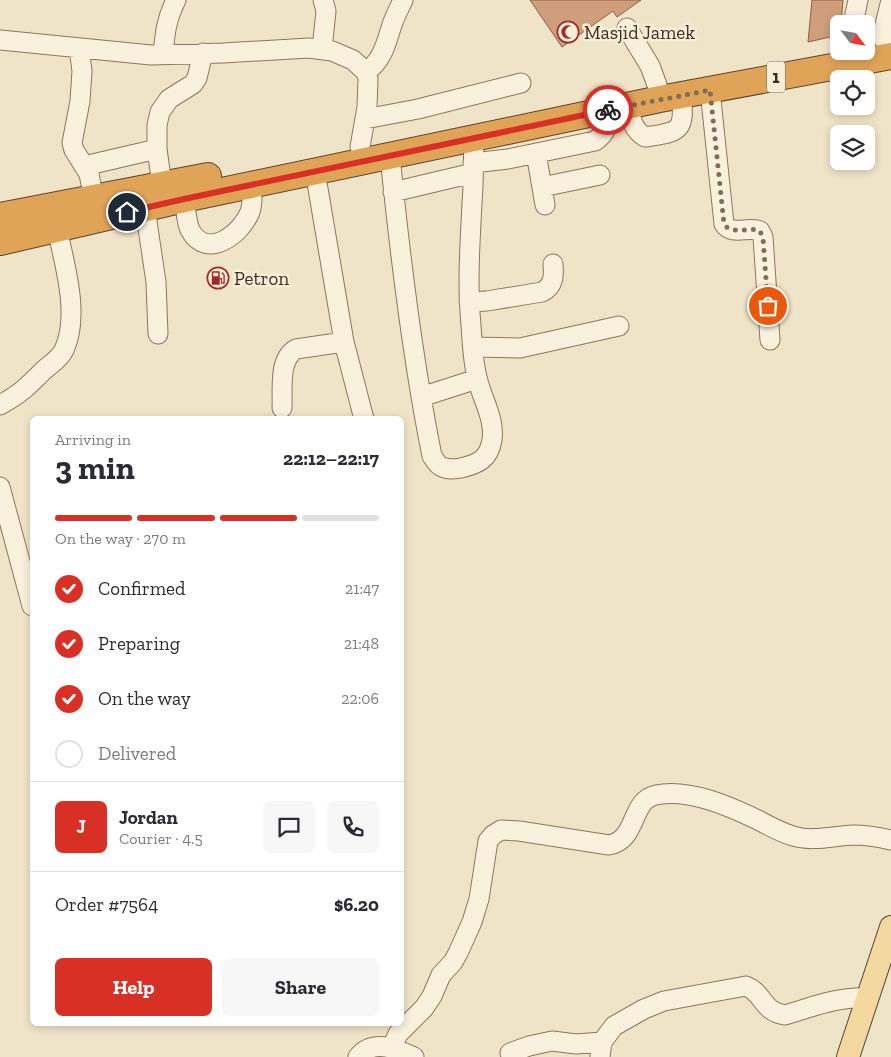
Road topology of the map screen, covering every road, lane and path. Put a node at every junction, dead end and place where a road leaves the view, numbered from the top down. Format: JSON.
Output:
{"nodes":[{"id":1,"x":176,"y":0,"type":"edge"},
{"id":2,"x":323,"y":0,"type":"edge"},
{"id":3,"x":403,"y":0,"type":"edge"},
{"id":4,"x":858,"y":0,"type":"edge"},
{"id":5,"x":891,"y":0,"type":"edge"},
{"id":6,"x":855,"y":15,"type":"edge"},
{"id":7,"x":627,"y":28,"type":"dead end"},
{"id":8,"x":0,"y":40,"type":"edge"},
{"id":9,"x":883,"y":44,"type":"edge"},
{"id":10,"x":79,"y":48,"type":"junction"},
{"id":11,"x":322,"y":49,"type":"junction"},
{"id":12,"x":830,"y":51,"type":"edge"},
{"id":13,"x":203,"y":53,"type":"junction"},
{"id":14,"x":164,"y":55,"type":"junction"},
{"id":15,"x":366,"y":72,"type":"junction"},
{"id":16,"x":521,"y":83,"type":"dead end"},
{"id":17,"x":657,"y":85,"type":"junction"},
{"id":18,"x":710,"y":90,"type":"junction"},
{"id":19,"x":681,"y":95,"type":"junction"},
{"id":20,"x":618,"y":108,"type":"junction"},
{"id":21,"x":365,"y":119,"type":"junction"},
{"id":22,"x":360,"y":147,"type":"junction"},
{"id":23,"x":157,"y":149,"type":"junction"},
{"id":24,"x":536,"y":153,"type":"junction"},
{"id":25,"x":390,"y":156,"type":"junction"},
{"id":26,"x":474,"y":158,"type":"junction"},
{"id":27,"x":84,"y":166,"type":"junction"},
{"id":28,"x":315,"y":171,"type":"junction"},
{"id":29,"x":600,"y":175,"type":"dead end"},
{"id":30,"x":162,"y":184,"type":"junction"},
{"id":31,"x":252,"y":184,"type":"junction"},
{"id":32,"x":393,"y":192,"type":"junction"},
{"id":33,"x":94,"y":199,"type":"junction"},
{"id":34,"x":184,"y":199,"type":"junction"},
{"id":35,"x":145,"y":208,"type":"junction"},
{"id":36,"x":0,"y":216,"type":"edge"},
{"id":37,"x":57,"y":229,"type":"junction"},
{"id":38,"x":0,"y":242,"type":"edge"},
{"id":39,"x":553,"y":264,"type":"dead end"},
{"id":40,"x":469,"y":302,"type":"junction"},
{"id":41,"x":619,"y":326,"type":"dead end"},
{"id":42,"x":158,"y":334,"type":"dead end"},
{"id":43,"x":770,"y":340,"type":"dead end"},
{"id":44,"x":344,"y":342,"type":"junction"},
{"id":45,"x":473,"y":347,"type":"junction"},
{"id":46,"x":477,"y":379,"type":"junction"},
{"id":47,"x":421,"y":397,"type":"junction"},
{"id":48,"x":0,"y":405,"type":"edge"},
{"id":49,"x":282,"y":408,"type":"dead end"},
{"id":50,"x":363,"y":416,"type":"edge"},
{"id":51,"x":0,"y":486,"type":"edge"},
{"id":52,"x":28,"y":575,"type":"edge"},
{"id":53,"x":30,"y":590,"type":"edge"},
{"id":54,"x":891,"y":840,"type":"edge"},
{"id":55,"x":891,"y":927,"type":"edge"},
{"id":56,"x":868,"y":998,"type":"junction"},
{"id":57,"x":392,"y":1047,"type":"junction"},
{"id":58,"x":601,"y":1049,"type":"edge"},
{"id":59,"x":510,"y":1053,"type":"dead end"},
{"id":60,"x":358,"y":1057,"type":"edge"},
{"id":61,"x":414,"y":1057,"type":"edge"},
{"id":62,"x":848,"y":1057,"type":"edge"}],
"edges":[{"from":1,"to":14,"type":"street"},
{"from":2,"to":11,"type":"street"},
{"from":3,"to":15,"type":"street"},
{"from":4,"to":6,"type":"street"},
{"from":5,"to":9,"type":"street"},
{"from":7,"to":17,"type":"street"},
{"from":8,"to":10,"type":"street"},
{"from":9,"to":18,"type":"highway","number":"1"},
{"from":10,"to":14,"type":"street"},
{"from":10,"to":27,"type":"street"},
{"from":11,"to":13,"type":"street"},
{"from":11,"to":15,"type":"street"},
{"from":12,"to":17,"type":"highway","number":"1"},
{"from":13,"to":14,"type":"street"},
{"from":13,"to":23,"type":"street"},
{"from":15,"to":21,"type":"street"},
{"from":16,"to":21,"type":"street"},
{"from":17,"to":22,"type":"highway","number":"1"},
{"from":18,"to":19,"type":"highway","number":"1"},
{"from":18,"to":43,"type":"street"},
{"from":19,"to":20,"type":"highway","number":"1"},
{"from":19,"to":20,"type":"street"},
{"from":20,"to":24,"type":"street"},
{"from":20,"to":26,"type":"highway","number":"1"},
{"from":21,"to":22,"type":"street"},
{"from":22,"to":30,"type":"highway","number":"1"},
{"from":23,"to":27,"type":"street"},
{"from":23,"to":30,"type":"street"},
{"from":24,"to":26,"type":"street"},
{"from":24,"to":29,"type":"street"},
{"from":25,"to":26,"type":"highway","number":"1"},
{"from":25,"to":28,"type":"highway","number":"1"},
{"from":25,"to":32,"type":"street"},
{"from":26,"to":32,"type":"street"},
{"from":26,"to":40,"type":"street"},
{"from":27,"to":33,"type":"street"},
{"from":28,"to":31,"type":"highway","number":"1"},
{"from":28,"to":44,"type":"street"},
{"from":30,"to":33,"type":"highway","number":"1"},
{"from":31,"to":34,"type":"highway","number":"1"},
{"from":31,"to":34,"type":"street"},
{"from":32,"to":47,"type":"street"},
{"from":33,"to":36,"type":"highway","number":"1"},
{"from":34,"to":35,"type":"highway","number":"1"},
{"from":35,"to":37,"type":"highway","number":"1"},
{"from":35,"to":42,"type":"street"},
{"from":37,"to":38,"type":"highway","number":"1"},
{"from":37,"to":48,"type":"street"},
{"from":39,"to":40,"type":"street"},
{"from":40,"to":45,"type":"street"},
{"from":41,"to":45,"type":"street"},
{"from":44,"to":49,"type":"street"},
{"from":44,"to":50,"type":"street"},
{"from":45,"to":46,"type":"street"},
{"from":46,"to":47,"type":"street"},
{"from":46,"to":47,"type":"street"},
{"from":51,"to":52,"type":"street"},
{"from":52,"to":53,"type":"street"},
{"from":54,"to":57,"type":"street"},
{"from":55,"to":56,"type":"main road"},
{"from":56,"to":58,"type":"street"},
{"from":56,"to":62,"type":"main road"},
{"from":57,"to":60,"type":"street"},
{"from":57,"to":61,"type":"street"},
{"from":58,"to":59,"type":"street"}]}
